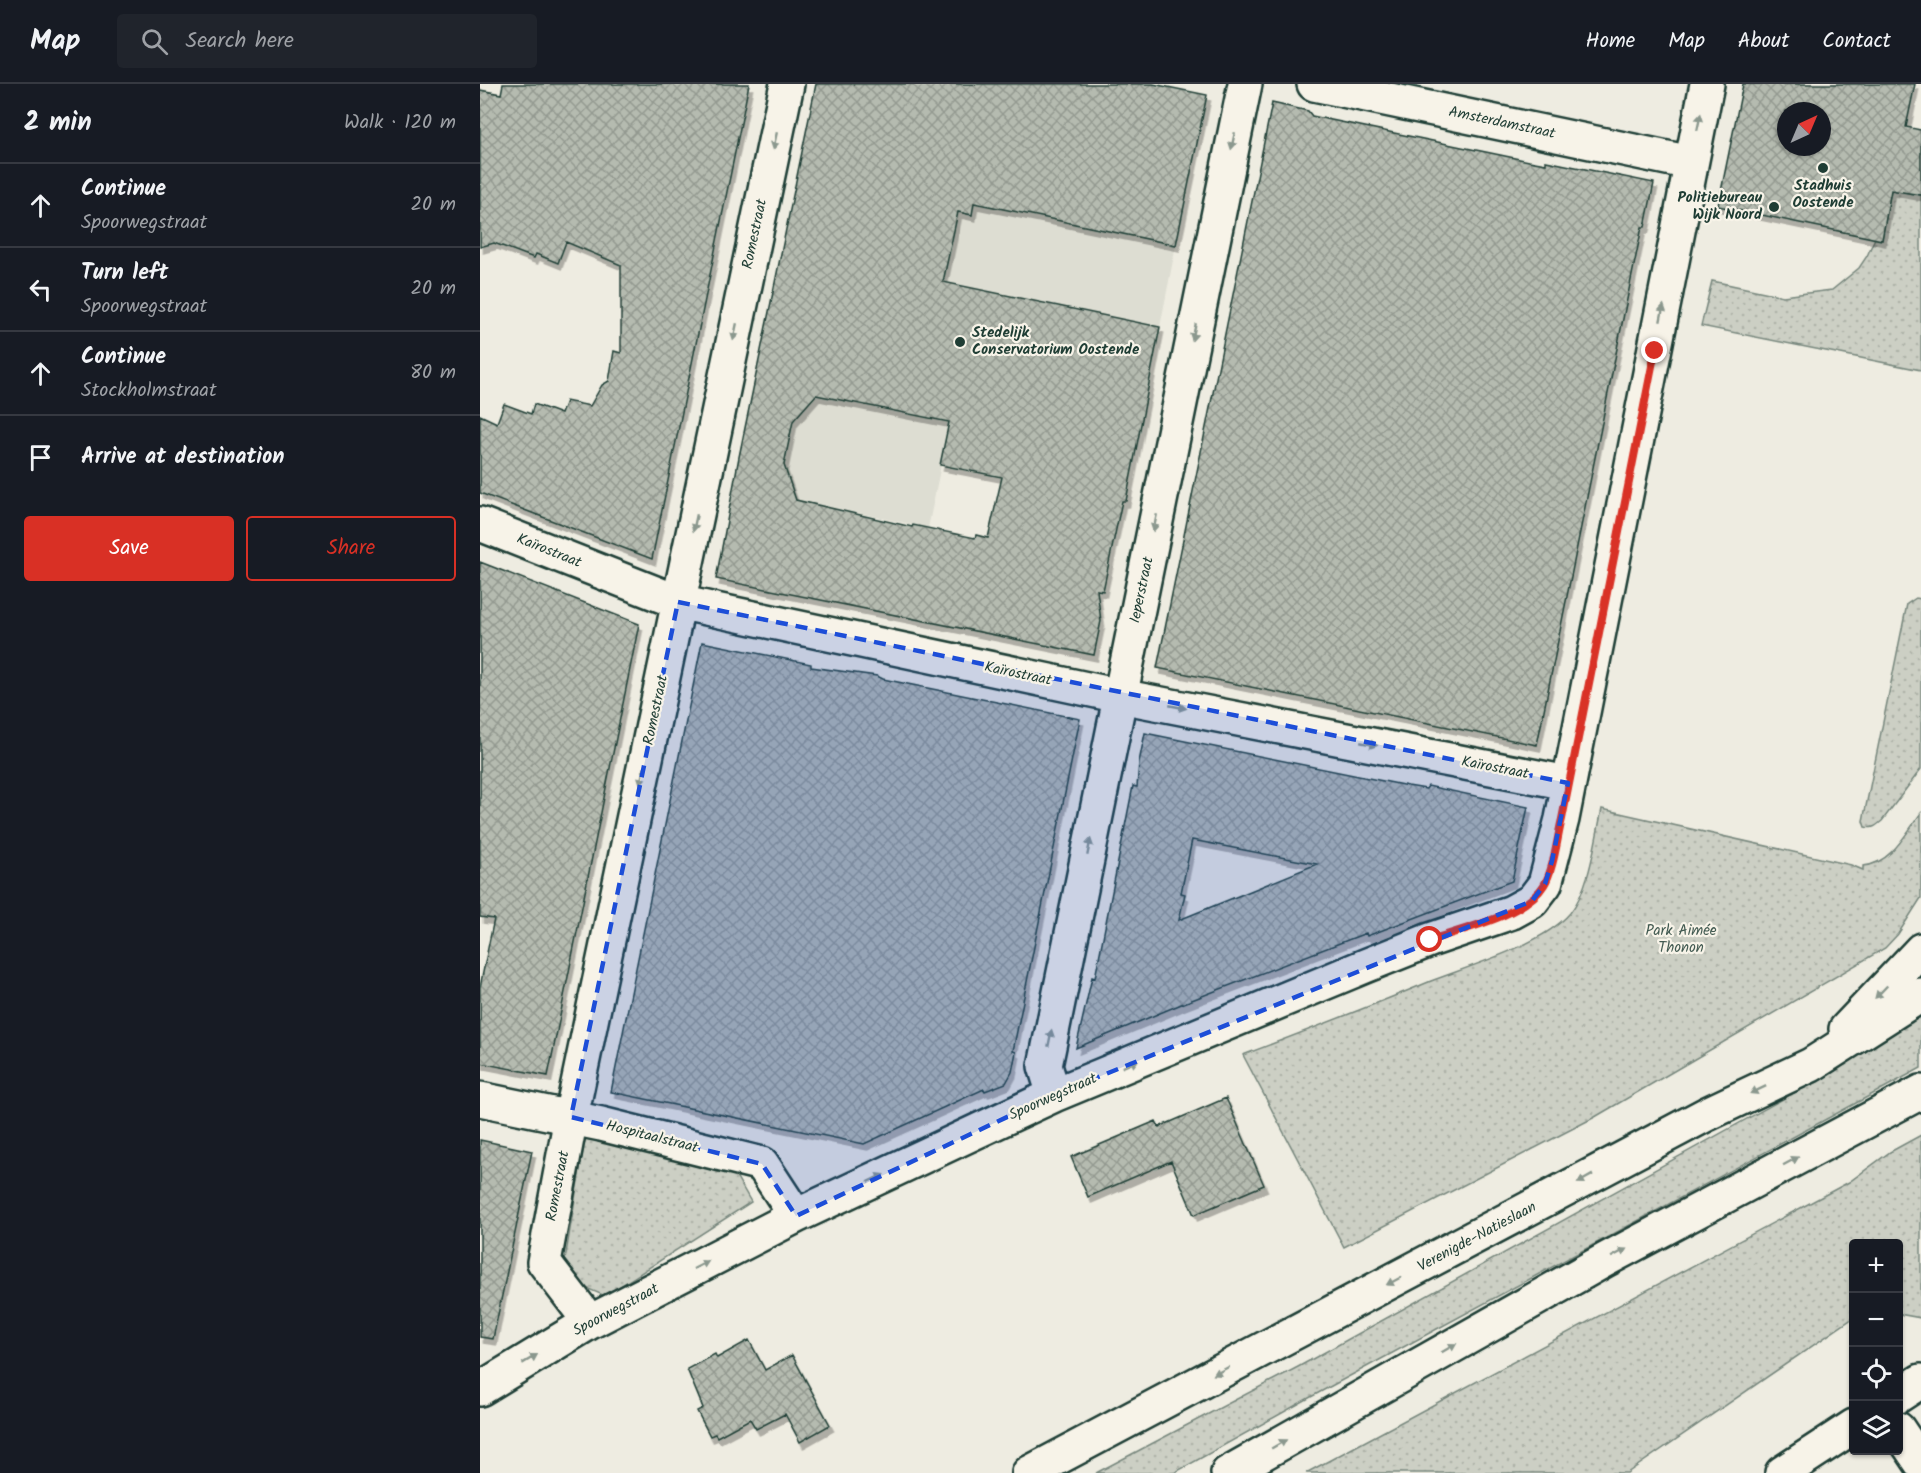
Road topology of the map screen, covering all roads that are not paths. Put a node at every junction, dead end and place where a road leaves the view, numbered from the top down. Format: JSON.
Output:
{"nodes":[{"id":1,"x":787,"y":84,"type":"edge"},
{"id":2,"x":1245,"y":84,"type":"edge"},
{"id":3,"x":1314,"y":84,"type":"edge"},
{"id":4,"x":1707,"y":84,"type":"edge"},
{"id":5,"x":1691,"y":163,"type":"junction"},
{"id":6,"x":480,"y":524,"type":"edge"},
{"id":7,"x":678,"y":602,"type":"junction"},
{"id":8,"x":1120,"y":696,"type":"junction"},
{"id":9,"x":1568,"y":783,"type":"junction"},
{"id":10,"x":1921,"y":950,"type":"edge"},
{"id":11,"x":1921,"y":996,"type":"edge"},
{"id":12,"x":1811,"y":1065,"type":"junction"},
{"id":13,"x":1921,"y":1092,"type":"edge"},
{"id":14,"x":1054,"y":1095,"type":"junction"},
{"id":15,"x":480,"y":1099,"type":"edge"},
{"id":16,"x":571,"y":1118,"type":"junction"},
{"id":17,"x":796,"y":1216,"type":"junction"},
{"id":18,"x":590,"y":1322,"type":"junction"},
{"id":19,"x":1921,"y":1381,"type":"edge"},
{"id":20,"x":480,"y":1389,"type":"edge"},
{"id":21,"x":1903,"y":1393,"type":"edge"},
{"id":22,"x":1849,"y":1429,"type":"edge"},
{"id":23,"x":1903,"y":1436,"type":"edge"},
{"id":24,"x":1921,"y":1463,"type":"edge"},
{"id":25,"x":1029,"y":1473,"type":"edge"},
{"id":26,"x":1228,"y":1473,"type":"edge"},
{"id":27,"x":1782,"y":1473,"type":"edge"}],
"edges":[{"from":1,"to":7,"type":"street","name":"Romestraat","one_way":true},
{"from":2,"to":8,"type":"street","name":"Ieperstraat","one_way":true},
{"from":3,"to":5,"type":"street","name":"Amsterdamstraat"},
{"from":5,"to":4,"type":"street","name":"Spoorwegstraat","one_way":true},
{"from":9,"to":5,"type":"street","name":"Spoorwegstraat","one_way":true},
{"from":6,"to":7,"type":"street","name":"Kaïrostraat"},
{"from":7,"to":8,"type":"street","name":"Kaïrostraat"},
{"from":7,"to":16,"type":"street","name":"Romestraat","one_way":true},
{"from":8,"to":9,"type":"street","name":"Kaïrostraat","one_way":true},
{"from":14,"to":8,"type":"street","name":"Ieperstraat","one_way":true},
{"from":14,"to":9,"type":"street","name":"Spoorwegstraat","one_way":true},
{"from":10,"to":12,"type":"street","one_way":true},
{"from":11,"to":12,"type":"street","name":"Verenigde-Natieslaan"},
{"from":12,"to":25,"type":"street","name":"Verenigde-Natieslaan","one_way":true},
{"from":26,"to":13,"type":"street","one_way":true},
{"from":17,"to":14,"type":"street","name":"Spoorwegstraat","one_way":true},
{"from":15,"to":16,"type":"street","name":"Hospitaalstraat"},
{"from":16,"to":17,"type":"street","name":"Hospitaalstraat"},
{"from":16,"to":18,"type":"street","name":"Romestraat"},
{"from":18,"to":17,"type":"street","name":"Spoorwegstraat","one_way":true},
{"from":20,"to":18,"type":"street","name":"Spoorwegstraat","one_way":true},
{"from":19,"to":21,"type":"street"},
{"from":22,"to":27,"type":"street"},
{"from":23,"to":24,"type":"street"}]}
